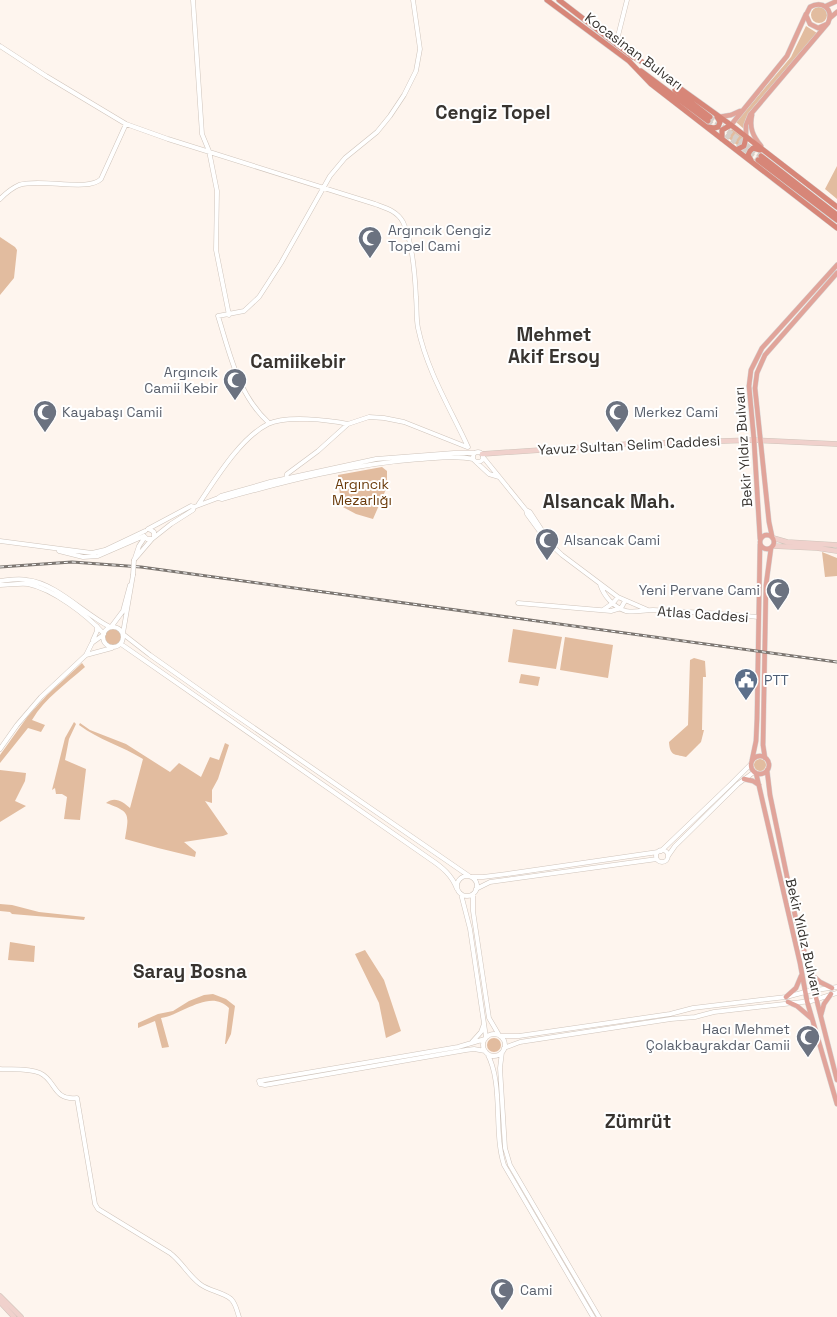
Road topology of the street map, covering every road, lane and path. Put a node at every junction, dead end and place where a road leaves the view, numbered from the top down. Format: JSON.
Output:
{"nodes":[{"id":1,"x":193,"y":0,"type":"edge"},
{"id":2,"x":414,"y":0,"type":"edge"},
{"id":3,"x":547,"y":0,"type":"edge"},
{"id":4,"x":559,"y":0,"type":"edge"},
{"id":5,"x":627,"y":0,"type":"edge"},
{"id":6,"x":813,"y":0,"type":"edge"},
{"id":7,"x":837,"y":1,"type":"edge"},
{"id":8,"x":819,"y":2,"type":"edge"},
{"id":9,"x":826,"y":6,"type":"junction"},
{"id":10,"x":809,"y":9,"type":"junction"},
{"id":11,"x":837,"y":12,"type":"edge"},
{"id":12,"x":830,"y":18,"type":"junction"},
{"id":13,"x":827,"y":24,"type":"junction"},
{"id":14,"x":616,"y":44,"type":"junction"},
{"id":15,"x":0,"y":46,"type":"edge"},
{"id":16,"x":630,"y":58,"type":"junction"},
{"id":17,"x":744,"y":109,"type":"junction"},
{"id":18,"x":754,"y":111,"type":"junction"},
{"id":19,"x":709,"y":120,"type":"junction"},
{"id":20,"x":126,"y":124,"type":"junction"},
{"id":21,"x":731,"y":126,"type":"junction"},
{"id":22,"x":746,"y":137,"type":"junction"},
{"id":23,"x":722,"y":139,"type":"junction"},
{"id":24,"x":736,"y":150,"type":"junction"},
{"id":25,"x":209,"y":151,"type":"junction"},
{"id":26,"x":767,"y":153,"type":"junction"},
{"id":27,"x":757,"y":166,"type":"junction"},
{"id":28,"x":324,"y":187,"type":"junction"},
{"id":29,"x":0,"y":199,"type":"edge"},
{"id":30,"x":837,"y":207,"type":"edge"},
{"id":31,"x":837,"y":215,"type":"edge"},
{"id":32,"x":836,"y":226,"type":"edge"},
{"id":33,"x":837,"y":265,"type":"edge"},
{"id":34,"x":837,"y":273,"type":"edge"},
{"id":35,"x":230,"y":314,"type":"junction"},
{"id":36,"x":269,"y":423,"type":"junction"},
{"id":37,"x":348,"y":424,"type":"junction"},
{"id":38,"x":754,"y":440,"type":"junction"},
{"id":39,"x":760,"y":440,"type":"junction"},
{"id":40,"x":837,"y":444,"type":"edge"},
{"id":41,"x":468,"y":447,"type":"junction"},
{"id":42,"x":475,"y":453,"type":"junction"},
{"id":43,"x":482,"y":455,"type":"junction"},
{"id":44,"x":474,"y":460,"type":"junction"},
{"id":45,"x":499,"y":477,"type":"junction"},
{"id":46,"x":286,"y":479,"type":"junction"},
{"id":47,"x":218,"y":498,"type":"junction"},
{"id":48,"x":196,"y":506,"type":"junction"},
{"id":49,"x":147,"y":530,"type":"junction"},
{"id":50,"x":144,"y":537,"type":"junction"},
{"id":51,"x":773,"y":537,"type":"junction"},
{"id":52,"x":153,"y":538,"type":"junction"},
{"id":53,"x":0,"y":541,"type":"edge"},
{"id":54,"x":132,"y":541,"type":"junction"},
{"id":55,"x":760,"y":542,"type":"junction"},
{"id":56,"x":837,"y":545,"type":"edge"},
{"id":57,"x":772,"y":547,"type":"junction"},
{"id":58,"x":138,"y":549,"type":"junction"},
{"id":59,"x":57,"y":550,"type":"junction"},
{"id":60,"x":837,"y":551,"type":"edge"},
{"id":61,"x":134,"y":560,"type":"junction"},
{"id":62,"x":133,"y":575,"type":"junction"},
{"id":63,"x":0,"y":581,"type":"edge"},
{"id":64,"x":600,"y":584,"type":"junction"},
{"id":65,"x":0,"y":585,"type":"edge"},
{"id":66,"x":621,"y":599,"type":"junction"},
{"id":67,"x":518,"y":603,"type":"dead end"},
{"id":68,"x":614,"y":604,"type":"junction"},
{"id":69,"x":621,"y":608,"type":"junction"},
{"id":70,"x":603,"y":610,"type":"junction"},
{"id":71,"x":648,"y":610,"type":"junction"},
{"id":72,"x":758,"y":618,"type":"junction"},
{"id":73,"x":96,"y":626,"type":"junction"},
{"id":74,"x":111,"y":627,"type":"junction"},
{"id":75,"x":104,"y":634,"type":"junction"},
{"id":76,"x":123,"y":634,"type":"junction"},
{"id":77,"x":92,"y":643,"type":"junction"},
{"id":78,"x":121,"y":644,"type":"junction"},
{"id":79,"x":112,"y":648,"type":"junction"},
{"id":80,"x":86,"y":655,"type":"junction"},
{"id":81,"x":0,"y":749,"type":"edge"},
{"id":82,"x":765,"y":758,"type":"junction"},
{"id":83,"x":751,"y":762,"type":"junction"},
{"id":84,"x":767,"y":770,"type":"junction"},
{"id":85,"x":755,"y":773,"type":"junction"},
{"id":86,"x":744,"y":779,"type":"junction"},
{"id":87,"x":760,"y":786,"type":"junction"},
{"id":88,"x":660,"y":851,"type":"junction"},
{"id":89,"x":668,"y":856,"type":"junction"},
{"id":90,"x":657,"y":859,"type":"junction"},
{"id":91,"x":470,"y":876,"type":"junction"},
{"id":92,"x":457,"y":889,"type":"junction"},
{"id":93,"x":476,"y":889,"type":"junction"},
{"id":94,"x":461,"y":894,"type":"junction"},
{"id":95,"x":473,"y":894,"type":"junction"},
{"id":96,"x":802,"y":974,"type":"junction"},
{"id":97,"x":810,"y":974,"type":"junction"},
{"id":98,"x":814,"y":990,"type":"junction"},
{"id":99,"x":834,"y":990,"type":"edge"},
{"id":100,"x":805,"y":992,"type":"junction"},
{"id":101,"x":786,"y":996,"type":"junction"},
{"id":102,"x":816,"y":999,"type":"junction"},
{"id":103,"x":806,"y":1001,"type":"junction"},
{"id":104,"x":788,"y":1002,"type":"junction"},
{"id":105,"x":693,"y":1008,"type":"junction"},
{"id":106,"x":687,"y":1009,"type":"junction"},
{"id":107,"x":695,"y":1017,"type":"junction"},
{"id":108,"x":820,"y":1017,"type":"junction"},
{"id":109,"x":688,"y":1018,"type":"junction"},
{"id":110,"x":813,"y":1020,"type":"junction"},
{"id":111,"x":485,"y":1022,"type":"junction"},
{"id":112,"x":500,"y":1036,"type":"junction"},
{"id":113,"x":486,"y":1038,"type":"junction"},
{"id":114,"x":471,"y":1043,"type":"junction"},
{"id":115,"x":503,"y":1050,"type":"junction"},
{"id":116,"x":486,"y":1052,"type":"junction"},
{"id":117,"x":0,"y":1070,"type":"edge"},
{"id":118,"x":837,"y":1080,"type":"edge"},
{"id":119,"x":837,"y":1104,"type":"edge"},
{"id":120,"x":0,"y":1296,"type":"edge"},
{"id":121,"x":0,"y":1302,"type":"edge"},
{"id":122,"x":14,"y":1317,"type":"edge"},
{"id":123,"x":21,"y":1317,"type":"edge"},
{"id":124,"x":239,"y":1317,"type":"edge"},
{"id":125,"x":593,"y":1317,"type":"edge"},
{"id":126,"x":599,"y":1317,"type":"edge"}],
"edges":[{"from":1,"to":25,"type":"street"},
{"from":2,"to":28,"type":"street"},
{"from":3,"to":16,"type":"highway","name":"Kocasinan Bulvarı"},
{"from":4,"to":14,"type":"highway","name":"Kocasinan Bulvarı"},
{"from":5,"to":14,"type":"street"},
{"from":6,"to":10,"type":"main road"},
{"from":7,"to":9,"type":"main road"},
{"from":8,"to":9,"type":"main road"},
{"from":8,"to":10,"type":"main road"},
{"from":9,"to":12,"type":"main road"},
{"from":10,"to":13,"type":"main road"},
{"from":10,"to":17,"type":"main road"},
{"from":11,"to":12,"type":"main road"},
{"from":12,"to":13,"type":"main road"},
{"from":13,"to":18,"type":"main road"},
{"from":14,"to":16,"type":"highway","name":"Kocasinan Bulvarı"},
{"from":15,"to":20,"type":"street"},
{"from":16,"to":19,"type":"highway","name":"Kocasinan Bulvarı"},
{"from":16,"to":19,"type":"highway"},
{"from":17,"to":19,"type":"main road"},
{"from":17,"to":21,"type":"main road"},
{"from":18,"to":22,"type":"main road"},
{"from":18,"to":26,"type":"main road"},
{"from":19,"to":21,"type":"highway"},
{"from":19,"to":23,"type":"highway"},
{"from":20,"to":25,"type":"street"},
{"from":20,"to":29,"type":"street"},
{"from":21,"to":22,"type":"highway"},
{"from":21,"to":23,"type":"highway"},
{"from":22,"to":24,"type":"highway"},
{"from":22,"to":26,"type":"highway"},
{"from":23,"to":24,"type":"highway"},
{"from":24,"to":27,"type":"highway"},
{"from":25,"to":28,"type":"street"},
{"from":25,"to":35,"type":"street"},
{"from":26,"to":27,"type":"highway"},
{"from":26,"to":30,"type":"highway"},
{"from":27,"to":32,"type":"highway"},
{"from":28,"to":35,"type":"street"},
{"from":28,"to":41,"type":"street"},
{"from":31,"to":32,"type":"highway"},
{"from":33,"to":38,"type":"main road","name":"Bekir Yıldız Bulvarı"},
{"from":34,"to":39,"type":"main road","name":"Bekir Yıldız Bulvarı"},
{"from":35,"to":36,"type":"street"},
{"from":36,"to":37,"type":"street"},
{"from":36,"to":48,"type":"street"},
{"from":37,"to":41,"type":"street"},
{"from":37,"to":46,"type":"street"},
{"from":38,"to":39,"type":"main road","name":"Yavuz Sultan Selim Caddesi"},
{"from":38,"to":43,"type":"main road","name":"Yavuz Sultan Selim Caddesi"},
{"from":38,"to":55,"type":"main road","name":"Bekir Yıldız Bulvarı"},
{"from":39,"to":40,"type":"main road","name":"Yavuz Sultan Selim Caddesi"},
{"from":39,"to":51,"type":"main road","name":"Bekir Yıldız Bulvarı"},
{"from":41,"to":42,"type":"street"},
{"from":42,"to":43,"type":"street"},
{"from":42,"to":44,"type":"street"},
{"from":42,"to":46,"type":"street"},
{"from":43,"to":44,"type":"street"},
{"from":43,"to":45,"type":"street","name":"Atlas Caddesi"},
{"from":44,"to":45,"type":"street"},
{"from":44,"to":47,"type":"street"},
{"from":45,"to":64,"type":"street","name":"Atlas Caddesi"},
{"from":46,"to":47,"type":"street"},
{"from":47,"to":48,"type":"street"},
{"from":48,"to":49,"type":"street"},
{"from":48,"to":52,"type":"street"},
{"from":49,"to":50,"type":"street"},
{"from":49,"to":52,"type":"street"},
{"from":49,"to":59,"type":"street"},
{"from":50,"to":52,"type":"street"},
{"from":50,"to":54,"type":"street"},
{"from":50,"to":58,"type":"street"},
{"from":51,"to":55,"type":"main road"},
{"from":51,"to":56,"type":"main road"},
{"from":51,"to":57,"type":"main road"},
{"from":52,"to":61,"type":"street"},
{"from":53,"to":59,"type":"street"},
{"from":54,"to":58,"type":"street"},
{"from":54,"to":59,"type":"street"},
{"from":55,"to":57,"type":"main road"},
{"from":55,"to":72,"type":"main road","name":"Bekir Yıldız Bulvarı"},
{"from":57,"to":60,"type":"main road"},
{"from":57,"to":82,"type":"main road"},
{"from":58,"to":61,"type":"street"},
{"from":61,"to":62,"type":"street","bridge":true},
{"from":62,"to":74,"type":"street"},
{"from":62,"to":76,"type":"street"},
{"from":63,"to":74,"type":"street"},
{"from":64,"to":66,"type":"street","name":"Atlas Caddesi"},
{"from":64,"to":68,"type":"street"},
{"from":65,"to":73,"type":"street"},
{"from":66,"to":68,"type":"street"},
{"from":66,"to":69,"type":"street"},
{"from":66,"to":71,"type":"street","name":"Atlas Caddesi"},
{"from":67,"to":70,"type":"street"},
{"from":68,"to":69,"type":"street","name":"Atlas Caddesi"},
{"from":68,"to":70,"type":"street"},
{"from":69,"to":70,"type":"street"},
{"from":69,"to":71,"type":"street","name":"Atlas Caddesi"},
{"from":71,"to":72,"type":"street","name":"Atlas Caddesi"},
{"from":72,"to":83,"type":"main road","name":"Bekir Yıldız Bulvarı"},
{"from":73,"to":75,"type":"street"},
{"from":73,"to":77,"type":"street"},
{"from":74,"to":75,"type":"street"},
{"from":74,"to":76,"type":"street"},
{"from":75,"to":77,"type":"street"},
{"from":75,"to":79,"type":"street"},
{"from":76,"to":78,"type":"street"},
{"from":76,"to":91,"type":"street"},
{"from":77,"to":80,"type":"street"},
{"from":78,"to":79,"type":"street"},
{"from":78,"to":92,"type":"street"},
{"from":79,"to":80,"type":"street"},
{"from":80,"to":81,"type":"street"},
{"from":82,"to":83,"type":"main road"},
{"from":82,"to":84,"type":"main road"},
{"from":83,"to":85,"type":"main road"},
{"from":83,"to":88,"type":"street"},
{"from":84,"to":85,"type":"main road"},
{"from":84,"to":97,"type":"main road","name":"Bekir Yıldız Bulvarı"},
{"from":85,"to":86,"type":"street"},
{"from":85,"to":87,"type":"main road","name":"Bekir Yıldız Bulvarı"},
{"from":86,"to":87,"type":"main road"},
{"from":86,"to":89,"type":"street"},
{"from":87,"to":96,"type":"main road","name":"Bekir Yıldız Bulvarı"},
{"from":88,"to":89,"type":"street"},
{"from":88,"to":90,"type":"street"},
{"from":88,"to":91,"type":"street"},
{"from":89,"to":90,"type":"street"},
{"from":90,"to":93,"type":"street"},
{"from":91,"to":92,"type":"street"},
{"from":91,"to":93,"type":"street"},
{"from":92,"to":94,"type":"street"},
{"from":93,"to":95,"type":"street"},
{"from":94,"to":95,"type":"street"},
{"from":94,"to":111,"type":"street"},
{"from":95,"to":112,"type":"street"},
{"from":96,"to":100,"type":"main road","name":"Bekir Yıldız Bulvarı"},
{"from":96,"to":101,"type":"main road"},
{"from":97,"to":98,"type":"main road","name":"Bekir Yıldız Bulvarı"},
{"from":97,"to":99,"type":"main road"},
{"from":98,"to":99,"type":"street"},
{"from":98,"to":100,"type":"street"},
{"from":98,"to":102,"type":"main road","name":"Bekir Yıldız Bulvarı"},
{"from":99,"to":102,"type":"street"},
{"from":99,"to":108,"type":"main road"},
{"from":100,"to":101,"type":"street"},
{"from":100,"to":103,"type":"main road","name":"Bekir Yıldız Bulvarı"},
{"from":101,"to":105,"type":"street"},
{"from":102,"to":103,"type":"street"},
{"from":102,"to":108,"type":"main road","name":"Bekir Yıldız Bulvarı"},
{"from":103,"to":104,"type":"street"},
{"from":103,"to":110,"type":"main road","name":"Bekir Yıldız Bulvarı"},
{"from":104,"to":107,"type":"street"},
{"from":104,"to":110,"type":"main road"},
{"from":105,"to":106,"type":"street"},
{"from":105,"to":107,"type":"street"},
{"from":106,"to":109,"type":"street"},
{"from":106,"to":112,"type":"street"},
{"from":107,"to":109,"type":"street"},
{"from":108,"to":118,"type":"main road","name":"Bekir Yıldız Bulvarı"},
{"from":109,"to":115,"type":"street"},
{"from":110,"to":119,"type":"main road","name":"Bekir Yıldız Bulvarı"},
{"from":111,"to":113,"type":"street"},
{"from":111,"to":114,"type":"street"},
{"from":112,"to":113,"type":"street"},
{"from":112,"to":115,"type":"street"},
{"from":113,"to":114,"type":"street"},
{"from":113,"to":116,"type":"street"},
{"from":114,"to":116,"type":"street"},
{"from":115,"to":116,"type":"street"},
{"from":115,"to":126,"type":"street"},
{"from":116,"to":125,"type":"street"},
{"from":117,"to":124,"type":"street"},
{"from":120,"to":123,"type":"main road"},
{"from":121,"to":122,"type":"main road"}]}
